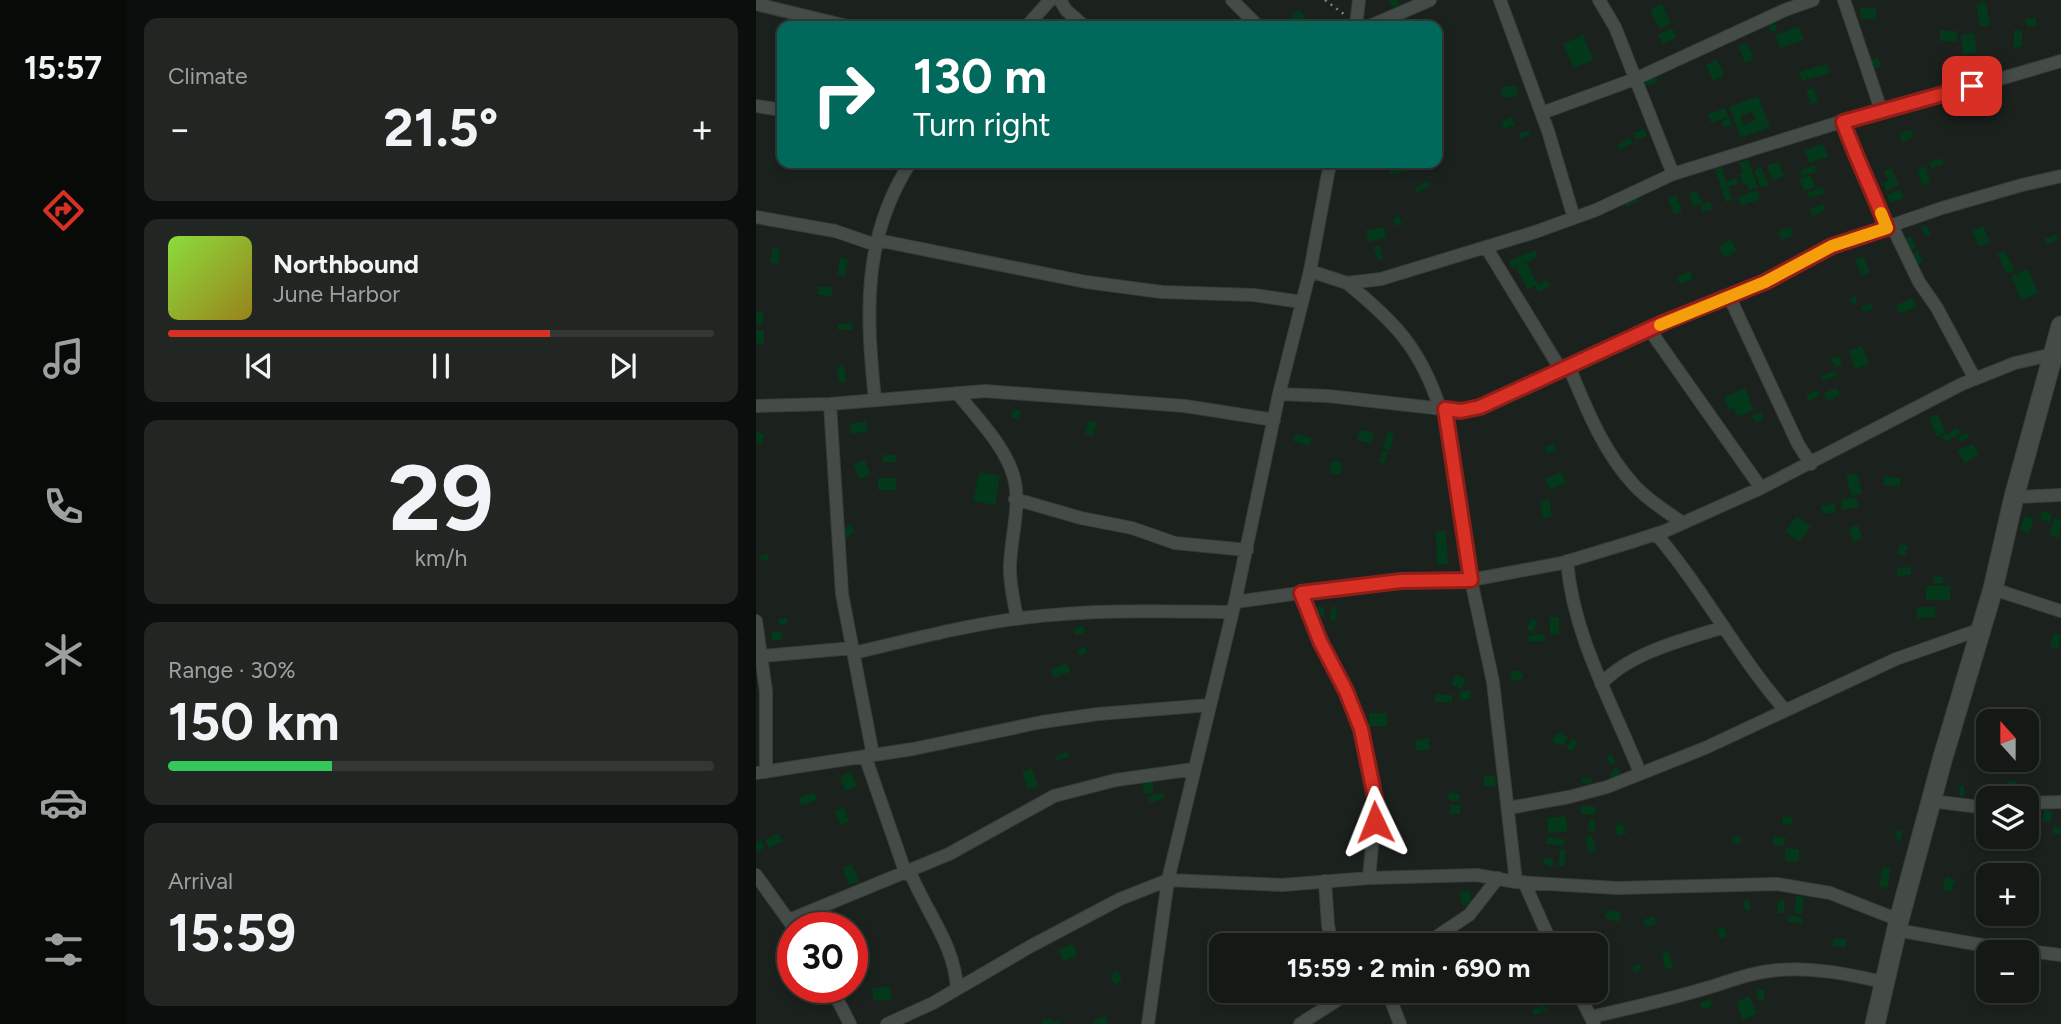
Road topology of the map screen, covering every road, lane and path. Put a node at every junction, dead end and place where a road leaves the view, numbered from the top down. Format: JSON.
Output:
{"nodes":[{"id":1,"x":1050,"y":0,"type":"edge"},
{"id":2,"x":1060,"y":0,"type":"edge"},
{"id":3,"x":1232,"y":0,"type":"edge"},
{"id":4,"x":1325,"y":0,"type":"edge"},
{"id":5,"x":1359,"y":0,"type":"edge"},
{"id":6,"x":1430,"y":0,"type":"edge"},
{"id":7,"x":1500,"y":0,"type":"edge"},
{"id":8,"x":1599,"y":0,"type":"edge"},
{"id":9,"x":1813,"y":0,"type":"edge"},
{"id":10,"x":1844,"y":0,"type":"edge"},
{"id":11,"x":756,"y":4,"type":"edge"},
{"id":12,"x":803,"y":20,"type":"edge"},
{"id":13,"x":1031,"y":21,"type":"edge"},
{"id":14,"x":1078,"y":21,"type":"edge"},
{"id":15,"x":1253,"y":21,"type":"edge"},
{"id":16,"x":1355,"y":21,"type":"edge"},
{"id":17,"x":1361,"y":21,"type":"edge"},
{"id":18,"x":1372,"y":21,"type":"edge"},
{"id":19,"x":2061,"y":61,"type":"edge"},
{"id":20,"x":1636,"y":79,"type":"junction"},
{"id":21,"x":756,"y":106,"type":"edge"},
{"id":22,"x":777,"y":108,"type":"edge"},
{"id":23,"x":1881,"y":110,"type":"junction"},
{"id":24,"x":1542,"y":113,"type":"junction"},
{"id":25,"x":1843,"y":122,"type":"junction"},
{"id":26,"x":907,"y":168,"type":"edge"},
{"id":27,"x":1329,"y":168,"type":"edge"},
{"id":28,"x":1673,"y":174,"type":"junction"},
{"id":29,"x":2061,"y":176,"type":"edge"},
{"id":30,"x":756,"y":217,"type":"edge"},
{"id":31,"x":1574,"y":218,"type":"junction"},
{"id":32,"x":1890,"y":227,"type":"junction"},
{"id":33,"x":876,"y":243,"type":"junction"},
{"id":34,"x":1486,"y":247,"type":"junction"},
{"id":35,"x":1310,"y":271,"type":"junction"},
{"id":36,"x":1348,"y":283,"type":"junction"},
{"id":37,"x":1729,"y":296,"type":"junction"},
{"id":38,"x":1302,"y":302,"type":"junction"},
{"id":39,"x":2061,"y":326,"type":"edge"},
{"id":40,"x":1649,"y":329,"type":"junction"},
{"id":41,"x":2057,"y":353,"type":"edge"},
{"id":42,"x":1565,"y":369,"type":"junction"},
{"id":43,"x":1975,"y":379,"type":"junction"},
{"id":44,"x":957,"y":393,"type":"junction"},
{"id":45,"x":1279,"y":394,"type":"junction"},
{"id":46,"x":875,"y":400,"type":"junction"},
{"id":47,"x":830,"y":404,"type":"junction"},
{"id":48,"x":756,"y":406,"type":"edge"},
{"id":49,"x":1443,"y":408,"type":"junction"},
{"id":50,"x":1274,"y":420,"type":"junction"},
{"id":51,"x":1811,"y":464,"type":"junction"},
{"id":52,"x":1762,"y":488,"type":"junction"},
{"id":53,"x":2061,"y":495,"type":"edge"},
{"id":54,"x":2014,"y":497,"type":"junction"},
{"id":55,"x":1016,"y":499,"type":"junction"},
{"id":56,"x":1683,"y":523,"type":"junction"},
{"id":57,"x":1656,"y":534,"type":"junction"},
{"id":58,"x":1247,"y":550,"type":"junction"},
{"id":59,"x":1567,"y":561,"type":"junction"},
{"id":60,"x":1471,"y":580,"type":"junction"},
{"id":61,"x":1993,"y":589,"type":"junction"},
{"id":62,"x":1301,"y":593,"type":"junction"},
{"id":63,"x":1233,"y":607,"type":"junction"},
{"id":64,"x":2061,"y":611,"type":"edge"},
{"id":65,"x":1017,"y":619,"type":"junction"},
{"id":66,"x":756,"y":621,"type":"edge"},
{"id":67,"x":1724,"y":626,"type":"junction"},
{"id":68,"x":1981,"y":629,"type":"junction"},
{"id":69,"x":853,"y":651,"type":"junction"},
{"id":70,"x":760,"y":658,"type":"edge"},
{"id":71,"x":1601,"y":684,"type":"junction"},
{"id":72,"x":1210,"y":705,"type":"junction"},
{"id":73,"x":1785,"y":710,"type":"junction"},
{"id":74,"x":869,"y":756,"type":"junction"},
{"id":75,"x":1194,"y":769,"type":"junction"},
{"id":76,"x":761,"y":772,"type":"edge"},
{"id":77,"x":1640,"y":773,"type":"junction"},
{"id":78,"x":1931,"y":801,"type":"junction"},
{"id":79,"x":2061,"y":802,"type":"edge"},
{"id":80,"x":2039,"y":803,"type":"edge"},
{"id":81,"x":1976,"y":807,"type":"edge"},
{"id":82,"x":1509,"y":808,"type":"junction"},
{"id":83,"x":908,"y":873,"type":"junction"},
{"id":84,"x":756,"y":875,"type":"edge"},
{"id":85,"x":1369,"y":878,"type":"junction"},
{"id":86,"x":1498,"y":878,"type":"junction"},
{"id":87,"x":1168,"y":880,"type":"junction"},
{"id":88,"x":1325,"y":881,"type":"junction"},
{"id":89,"x":1520,"y":882,"type":"junction"},
{"id":90,"x":782,"y":912,"type":"edge"},
{"id":91,"x":819,"y":912,"type":"edge"},
{"id":92,"x":1898,"y":925,"type":"junction"},
{"id":93,"x":1330,"y":933,"type":"edge"},
{"id":94,"x":1442,"y":933,"type":"edge"},
{"id":95,"x":1546,"y":933,"type":"edge"},
{"id":96,"x":2061,"y":955,"type":"edge"},
{"id":97,"x":1884,"y":982,"type":"junction"},
{"id":98,"x":957,"y":989,"type":"junction"},
{"id":99,"x":839,"y":1003,"type":"edge"},
{"id":100,"x":1332,"y":1003,"type":"edge"},
{"id":101,"x":1392,"y":1003,"type":"edge"},
{"id":102,"x":1584,"y":1003,"type":"edge"},
{"id":103,"x":1593,"y":1021,"type":"edge"},
{"id":104,"x":850,"y":1024,"type":"edge"},
{"id":105,"x":887,"y":1024,"type":"edge"},
{"id":106,"x":1148,"y":1024,"type":"edge"},
{"id":107,"x":1300,"y":1024,"type":"edge"},
{"id":108,"x":1400,"y":1024,"type":"edge"},
{"id":109,"x":1875,"y":1024,"type":"edge"}],
"edges":[{"from":1,"to":13,"type":"street"},
{"from":2,"to":14,"type":"street"},
{"from":3,"to":15,"type":"street"},
{"from":4,"to":16,"type":"path"},
{"from":5,"to":17,"type":"street"},
{"from":6,"to":18,"type":"street"},
{"from":7,"to":24,"type":"street"},
{"from":8,"to":20,"type":"street"},
{"from":9,"to":20,"type":"street"},
{"from":10,"to":23,"type":"street"},
{"from":11,"to":12,"type":"street"},
{"from":19,"to":23,"type":"street"},
{"from":20,"to":24,"type":"street"},
{"from":20,"to":28,"type":"street"},
{"from":21,"to":22,"type":"street"},
{"from":23,"to":25,"type":"street"},
{"from":24,"to":31,"type":"street"},
{"from":25,"to":28,"type":"street"},
{"from":25,"to":32,"type":"street"},
{"from":26,"to":33,"type":"street"},
{"from":27,"to":35,"type":"street"},
{"from":28,"to":31,"type":"street"},
{"from":29,"to":32,"type":"street"},
{"from":30,"to":33,"type":"street"},
{"from":31,"to":34,"type":"street"},
{"from":32,"to":37,"type":"street"},
{"from":32,"to":43,"type":"street"},
{"from":33,"to":38,"type":"street"},
{"from":33,"to":46,"type":"street"},
{"from":34,"to":36,"type":"street"},
{"from":34,"to":42,"type":"street"},
{"from":35,"to":36,"type":"street"},
{"from":35,"to":38,"type":"street"},
{"from":36,"to":49,"type":"street"},
{"from":37,"to":40,"type":"street"},
{"from":37,"to":51,"type":"street"},
{"from":38,"to":45,"type":"street"},
{"from":39,"to":41,"type":"street"},
{"from":40,"to":42,"type":"street"},
{"from":40,"to":52,"type":"street"},
{"from":41,"to":43,"type":"street"},
{"from":41,"to":54,"type":"street"},
{"from":42,"to":49,"type":"street"},
{"from":42,"to":56,"type":"street"},
{"from":43,"to":51,"type":"street"},
{"from":44,"to":46,"type":"street"},
{"from":44,"to":50,"type":"street"},
{"from":44,"to":55,"type":"street"},
{"from":45,"to":49,"type":"street"},
{"from":45,"to":50,"type":"street"},
{"from":46,"to":47,"type":"street"},
{"from":47,"to":48,"type":"street"},
{"from":47,"to":69,"type":"street"},
{"from":49,"to":60,"type":"street"},
{"from":50,"to":58,"type":"street"},
{"from":51,"to":52,"type":"street"},
{"from":52,"to":56,"type":"street"},
{"from":53,"to":54,"type":"street"},
{"from":54,"to":61,"type":"street"},
{"from":55,"to":58,"type":"street"},
{"from":55,"to":65,"type":"street"},
{"from":56,"to":57,"type":"street"},
{"from":57,"to":59,"type":"street"},
{"from":57,"to":67,"type":"street"},
{"from":58,"to":63,"type":"street"},
{"from":59,"to":60,"type":"street"},
{"from":59,"to":71,"type":"street"},
{"from":60,"to":62,"type":"street"},
{"from":60,"to":82,"type":"street"},
{"from":61,"to":64,"type":"street"},
{"from":61,"to":68,"type":"street"},
{"from":62,"to":63,"type":"street"},
{"from":62,"to":85,"type":"street"},
{"from":63,"to":65,"type":"street"},
{"from":63,"to":72,"type":"street"},
{"from":65,"to":69,"type":"street"},
{"from":66,"to":70,"type":"street"},
{"from":67,"to":71,"type":"street"},
{"from":67,"to":73,"type":"street"},
{"from":68,"to":73,"type":"street"},
{"from":68,"to":78,"type":"street"},
{"from":69,"to":70,"type":"street"},
{"from":69,"to":74,"type":"street"},
{"from":70,"to":76,"type":"street"},
{"from":71,"to":77,"type":"street"},
{"from":72,"to":74,"type":"street"},
{"from":72,"to":75,"type":"street"},
{"from":73,"to":77,"type":"street"},
{"from":74,"to":76,"type":"street"},
{"from":74,"to":83,"type":"street"},
{"from":75,"to":83,"type":"street"},
{"from":75,"to":87,"type":"street"},
{"from":77,"to":82,"type":"street"},
{"from":78,"to":81,"type":"street"},
{"from":78,"to":92,"type":"street"},
{"from":79,"to":80,"type":"street"},
{"from":82,"to":89,"type":"street"},
{"from":83,"to":91,"type":"street"},
{"from":83,"to":98,"type":"street"},
{"from":84,"to":90,"type":"street"},
{"from":85,"to":86,"type":"street"},
{"from":85,"to":88,"type":"street"},
{"from":86,"to":89,"type":"street"},
{"from":86,"to":94,"type":"street"},
{"from":87,"to":88,"type":"street"},
{"from":87,"to":98,"type":"street"},
{"from":87,"to":106,"type":"street"},
{"from":88,"to":93,"type":"street"},
{"from":89,"to":92,"type":"street"},
{"from":89,"to":95,"type":"street"},
{"from":92,"to":96,"type":"street"},
{"from":92,"to":97,"type":"street"},
{"from":97,"to":103,"type":"street"},
{"from":97,"to":109,"type":"street"},
{"from":98,"to":105,"type":"street"},
{"from":99,"to":104,"type":"street"},
{"from":100,"to":107,"type":"street"},
{"from":101,"to":108,"type":"street"},
{"from":102,"to":103,"type":"street"}]}
